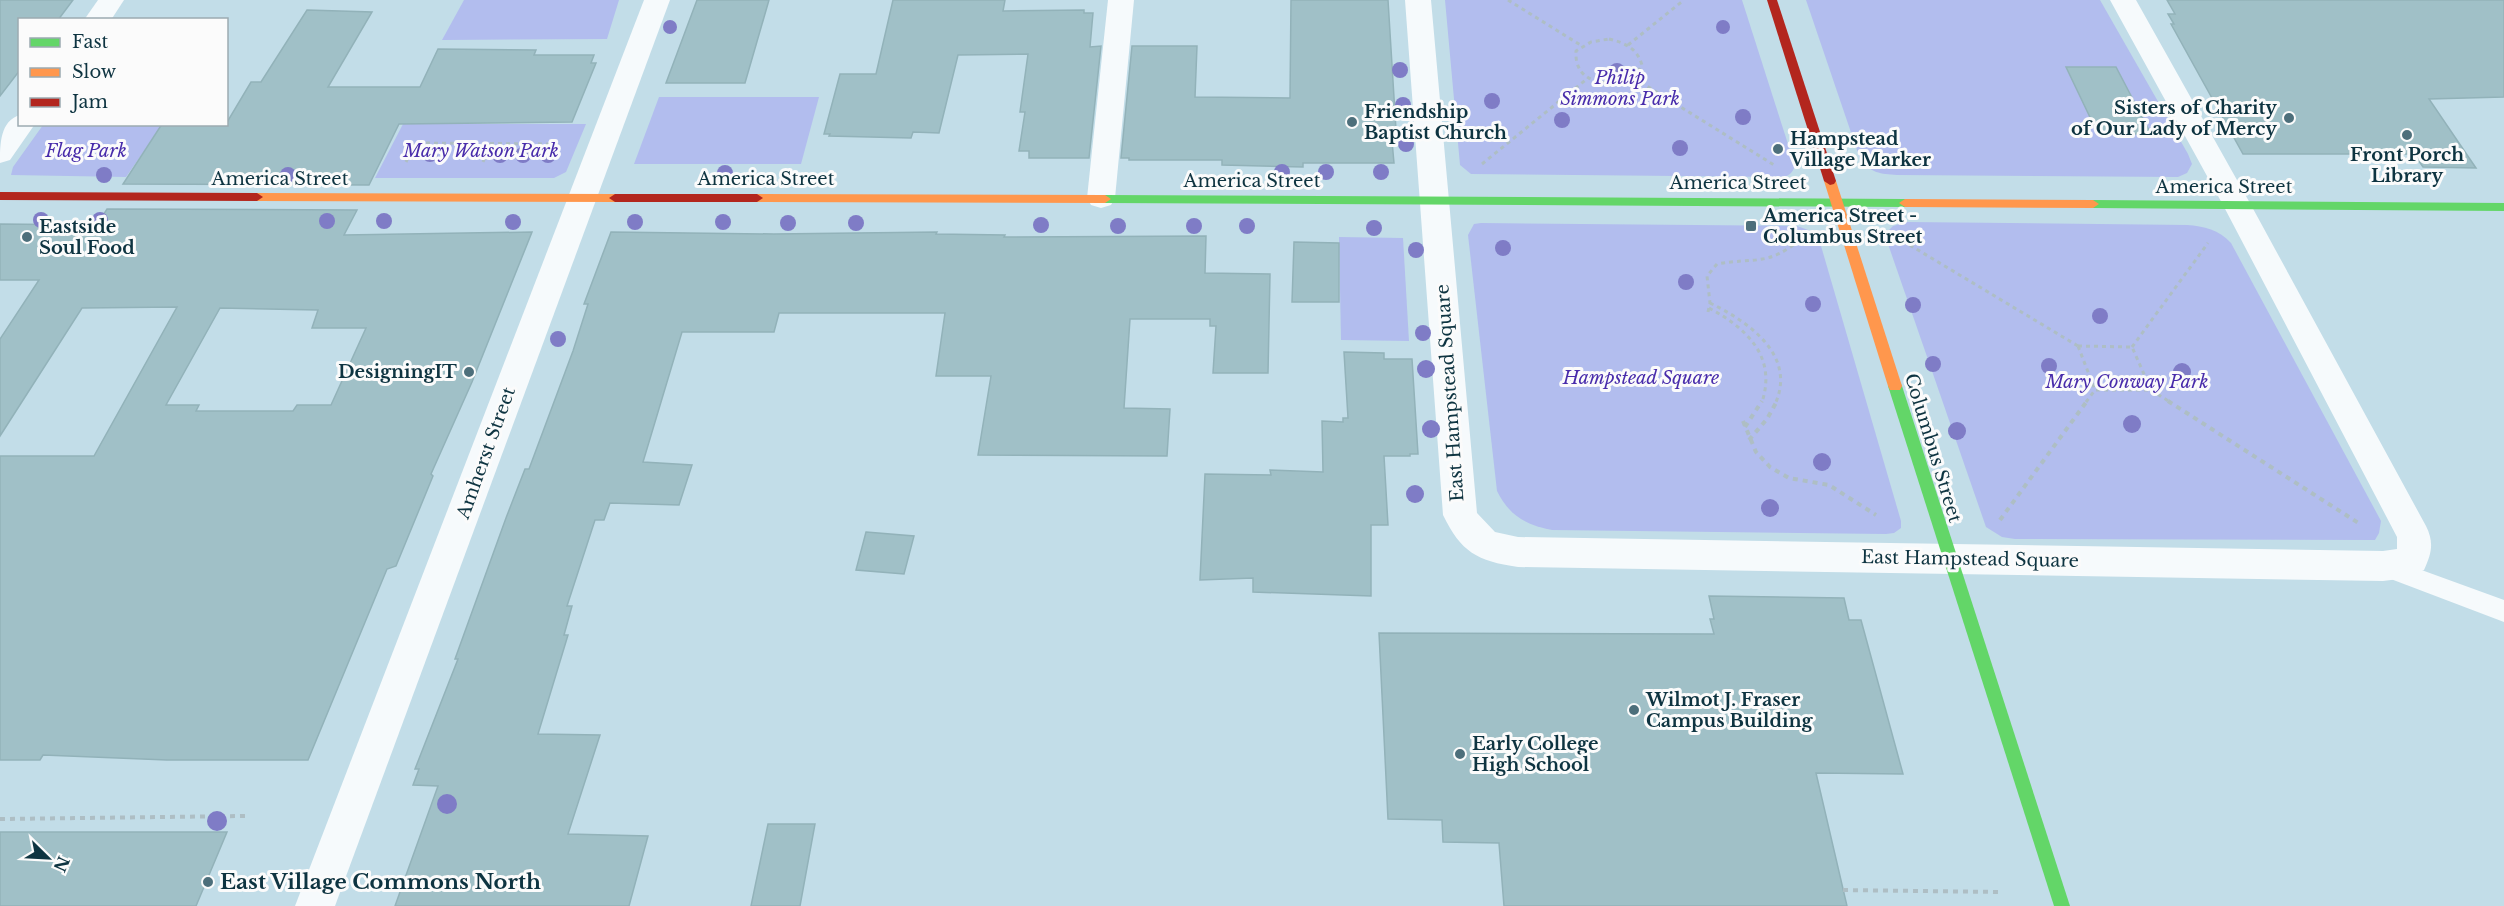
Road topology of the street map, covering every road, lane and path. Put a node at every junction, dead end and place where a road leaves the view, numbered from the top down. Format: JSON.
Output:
{"nodes":[{"id":1,"x":111,"y":0,"type":"edge"},
{"id":2,"x":657,"y":0,"type":"edge"},
{"id":3,"x":1121,"y":0,"type":"edge"},
{"id":4,"x":1418,"y":0,"type":"edge"},
{"id":5,"x":1508,"y":0,"type":"edge"},
{"id":6,"x":1684,"y":0,"type":"edge"},
{"id":7,"x":1772,"y":0,"type":"edge"},
{"id":8,"x":2123,"y":0,"type":"edge"},
{"id":9,"x":98,"y":18,"type":"edge"},
{"id":10,"x":1628,"y":45,"type":"junction"},
{"id":11,"x":1582,"y":46,"type":"junction"},
{"id":12,"x":1588,"y":78,"type":"junction"},
{"id":13,"x":1634,"y":78,"type":"junction"},
{"id":14,"x":20,"y":126,"type":"edge"},
{"id":15,"x":52,"y":136,"type":"dead end"},
{"id":16,"x":491,"y":143,"type":"junction"},
{"id":17,"x":567,"y":144,"type":"dead end"},
{"id":18,"x":0,"y":153,"type":"edge"},
{"id":19,"x":69,"y":160,"type":"dead end"},
{"id":20,"x":402,"y":170,"type":"dead end"},
{"id":21,"x":479,"y":170,"type":"dead end"},
{"id":22,"x":1474,"y":170,"type":"dead end"},
{"id":23,"x":1783,"y":170,"type":"dead end"},
{"id":24,"x":0,"y":196,"type":"edge"},
{"id":25,"x":582,"y":197,"type":"junction"},
{"id":26,"x":1101,"y":198,"type":"junction"},
{"id":27,"x":1436,"y":200,"type":"junction"},
{"id":28,"x":1838,"y":202,"type":"junction"},
{"id":29,"x":2237,"y":205,"type":"junction"},
{"id":30,"x":2504,"y":207,"type":"edge"},
{"id":31,"x":1808,"y":233,"type":"dead end"},
{"id":32,"x":2213,"y":235,"type":"dead end"},
{"id":33,"x":1895,"y":236,"type":"dead end"},
{"id":34,"x":1709,"y":307,"type":"junction"},
{"id":35,"x":2078,"y":346,"type":"junction"},
{"id":36,"x":2132,"y":347,"type":"junction"},
{"id":37,"x":2095,"y":390,"type":"junction"},
{"id":38,"x":2151,"y":390,"type":"junction"},
{"id":39,"x":1743,"y":421,"type":"dead end"},
{"id":40,"x":1745,"y":427,"type":"junction"},
{"id":41,"x":1749,"y":440,"type":"junction"},
{"id":42,"x":1882,"y":518,"type":"dead end"},
{"id":43,"x":1996,"y":525,"type":"dead end"},
{"id":44,"x":2365,"y":527,"type":"dead end"},
{"id":45,"x":1949,"y":559,"type":"junction"},
{"id":46,"x":2383,"y":566,"type":"junction"},
{"id":47,"x":2504,"y":611,"type":"edge"},
{"id":48,"x":245,"y":816,"type":"dead end"},
{"id":49,"x":0,"y":819,"type":"edge"},
{"id":50,"x":1843,"y":890,"type":"dead end"},
{"id":51,"x":1999,"y":892,"type":"dead end"},
{"id":52,"x":315,"y":906,"type":"edge"},
{"id":53,"x":2062,"y":906,"type":"edge"}],
"edges":[{"from":1,"to":9,"type":"street"},
{"from":2,"to":25,"type":"street","name":"Amherst Street"},
{"from":3,"to":26,"type":"street"},
{"from":4,"to":27,"type":"street","name":"East Hampstead Square"},
{"from":5,"to":11,"type":"path"},
{"from":6,"to":10,"type":"path"},
{"from":7,"to":28,"type":"street","name":"Columbus Street"},
{"from":8,"to":29,"type":"street"},
{"from":10,"to":11,"type":"path"},
{"from":10,"to":13,"type":"path"},
{"from":11,"to":12,"type":"path"},
{"from":12,"to":13,"type":"path"},
{"from":12,"to":22,"type":"path"},
{"from":13,"to":23,"type":"path"},
{"from":14,"to":18,"type":"street"},
{"from":15,"to":19,"type":"path"},
{"from":16,"to":17,"type":"path"},
{"from":16,"to":20,"type":"path"},
{"from":16,"to":21,"type":"path"},
{"from":24,"to":25,"type":"street","name":"America Street"},
{"from":25,"to":26,"type":"street","name":"America Street"},
{"from":25,"to":52,"type":"street","name":"Amherst Street"},
{"from":26,"to":27,"type":"street","name":"America Street"},
{"from":27,"to":28,"type":"street","name":"America Street"},
{"from":27,"to":45,"type":"street","name":"East Hampstead Square"},
{"from":28,"to":29,"type":"street","name":"America Street"},
{"from":28,"to":45,"type":"street","name":"Columbus Street"},
{"from":29,"to":30,"type":"street","name":"America Street"},
{"from":29,"to":46,"type":"street","name":"East Hampstead Square"},
{"from":31,"to":34,"type":"path"},
{"from":32,"to":36,"type":"path"},
{"from":33,"to":35,"type":"path"},
{"from":34,"to":40,"type":"path"},
{"from":34,"to":41,"type":"path"},
{"from":35,"to":36,"type":"path"},
{"from":35,"to":37,"type":"path"},
{"from":36,"to":38,"type":"path"},
{"from":37,"to":38,"type":"path"},
{"from":37,"to":43,"type":"path"},
{"from":38,"to":44,"type":"path"},
{"from":39,"to":40,"type":"path"},
{"from":40,"to":41,"type":"path"},
{"from":41,"to":42,"type":"path"},
{"from":45,"to":46,"type":"street","name":"East Hampstead Square"},
{"from":45,"to":53,"type":"street","name":"Columbus Street"},
{"from":46,"to":47,"type":"lane"},
{"from":48,"to":49,"type":"path"},
{"from":50,"to":51,"type":"path"}]}
